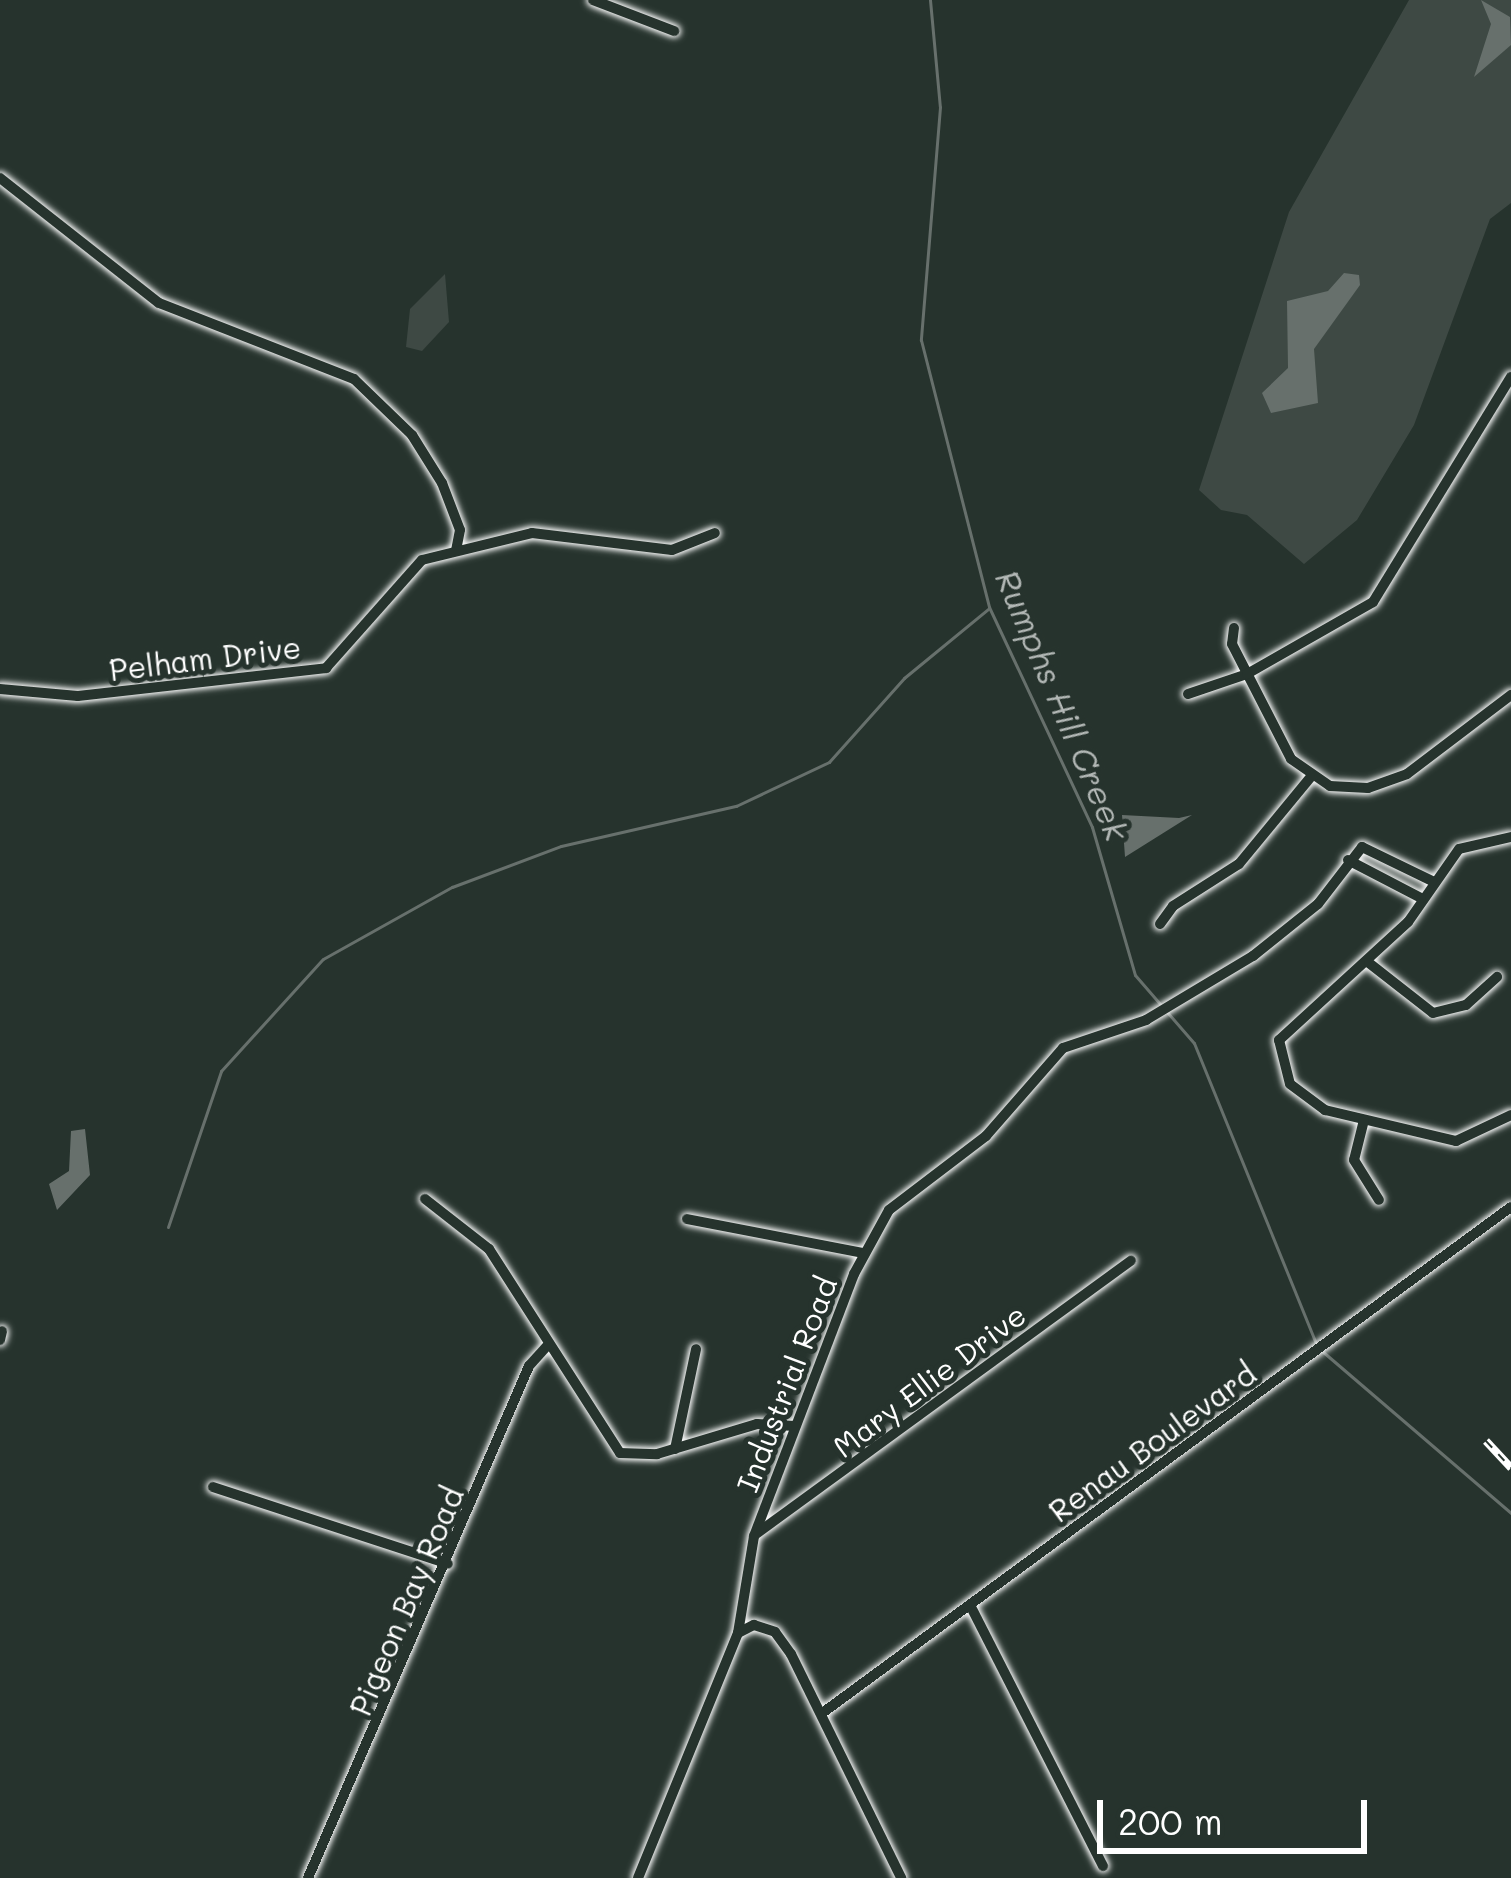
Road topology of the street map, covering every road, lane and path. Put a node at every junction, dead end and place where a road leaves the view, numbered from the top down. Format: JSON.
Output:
{"nodes":[{"id":1,"x":593,"y":0,"type":"edge"},
{"id":2,"x":674,"y":31,"type":"dead end"},
{"id":3,"x":0,"y":178,"type":"edge"},
{"id":4,"x":1511,"y":377,"type":"edge"},
{"id":5,"x":715,"y":533,"type":"dead end"},
{"id":6,"x":456,"y":550,"type":"junction"},
{"id":7,"x":1234,"y":628,"type":"dead end"},
{"id":8,"x":1247,"y":674,"type":"junction"},
{"id":9,"x":0,"y":689,"type":"edge"},
{"id":10,"x":1188,"y":694,"type":"dead end"},
{"id":11,"x":1511,"y":695,"type":"edge"},
{"id":12,"x":1310,"y":778,"type":"junction"},
{"id":13,"x":1511,"y":837,"type":"edge"},
{"id":14,"x":1348,"y":860,"type":"junction"},
{"id":15,"x":1432,"y":880,"type":"junction"},
{"id":16,"x":1421,"y":898,"type":"junction"},
{"id":17,"x":1160,"y":924,"type":"dead end"},
{"id":18,"x":1370,"y":963,"type":"junction"},
{"id":19,"x":1496,"y":977,"type":"dead end"},
{"id":20,"x":1511,"y":1115,"type":"edge"},
{"id":21,"x":1364,"y":1120,"type":"junction"},
{"id":22,"x":425,"y":1199,"type":"dead end"},
{"id":23,"x":1379,"y":1200,"type":"dead end"},
{"id":24,"x":1511,"y":1208,"type":"edge"},
{"id":25,"x":688,"y":1220,"type":"dead end"},
{"id":26,"x":863,"y":1253,"type":"junction"},
{"id":27,"x":1131,"y":1261,"type":"dead end"},
{"id":28,"x":548,"y":1345,"type":"junction"},
{"id":29,"x":696,"y":1349,"type":"dead end"},
{"id":30,"x":795,"y":1426,"type":"junction"},
{"id":31,"x":675,"y":1449,"type":"junction"},
{"id":32,"x":213,"y":1487,"type":"dead end"},
{"id":33,"x":754,"y":1536,"type":"junction"},
{"id":34,"x":448,"y":1564,"type":"junction"},
{"id":35,"x":970,"y":1605,"type":"junction"},
{"id":36,"x":738,"y":1633,"type":"junction"},
{"id":37,"x":821,"y":1714,"type":"junction"},
{"id":38,"x":1103,"y":1866,"type":"dead end"},
{"id":39,"x":308,"y":1878,"type":"edge"},
{"id":40,"x":638,"y":1878,"type":"edge"},
{"id":41,"x":901,"y":1878,"type":"edge"}],
"edges":[{"from":1,"to":2,"type":"street"},
{"from":3,"to":6,"type":"street"},
{"from":4,"to":8,"type":"street"},
{"from":5,"to":6,"type":"street","name":"Pelham Drive"},
{"from":6,"to":9,"type":"street","name":"Pelham Drive"},
{"from":7,"to":8,"type":"street"},
{"from":8,"to":10,"type":"street"},
{"from":8,"to":12,"type":"street"},
{"from":11,"to":12,"type":"street"},
{"from":12,"to":17,"type":"street"},
{"from":13,"to":15,"type":"street"},
{"from":14,"to":15,"type":"street"},
{"from":14,"to":16,"type":"street"},
{"from":14,"to":26,"type":"street","name":"Industrial Road"},
{"from":15,"to":16,"type":"street"},
{"from":16,"to":18,"type":"street"},
{"from":18,"to":19,"type":"street"},
{"from":18,"to":21,"type":"street"},
{"from":20,"to":21,"type":"street"},
{"from":21,"to":23,"type":"street"},
{"from":22,"to":28,"type":"street"},
{"from":24,"to":35,"type":"street","name":"Renau Boulevard"},
{"from":25,"to":26,"type":"street"},
{"from":26,"to":30,"type":"street","name":"Industrial Road"},
{"from":27,"to":33,"type":"street","name":"Mary Ellie Drive"},
{"from":28,"to":31,"type":"street"},
{"from":28,"to":34,"type":"street","name":"Pigeon Bay Road"},
{"from":29,"to":31,"type":"street"},
{"from":30,"to":31,"type":"street"},
{"from":30,"to":33,"type":"street","name":"Industrial Road"},
{"from":32,"to":34,"type":"street"},
{"from":33,"to":36,"type":"street","name":"Industrial Road"},
{"from":34,"to":39,"type":"street","name":"Pigeon Bay Road"},
{"from":35,"to":37,"type":"street","name":"Renau Boulevard"},
{"from":35,"to":38,"type":"street"},
{"from":36,"to":37,"type":"street"},
{"from":36,"to":40,"type":"street","name":"Industrial Road"},
{"from":37,"to":41,"type":"street"}]}
